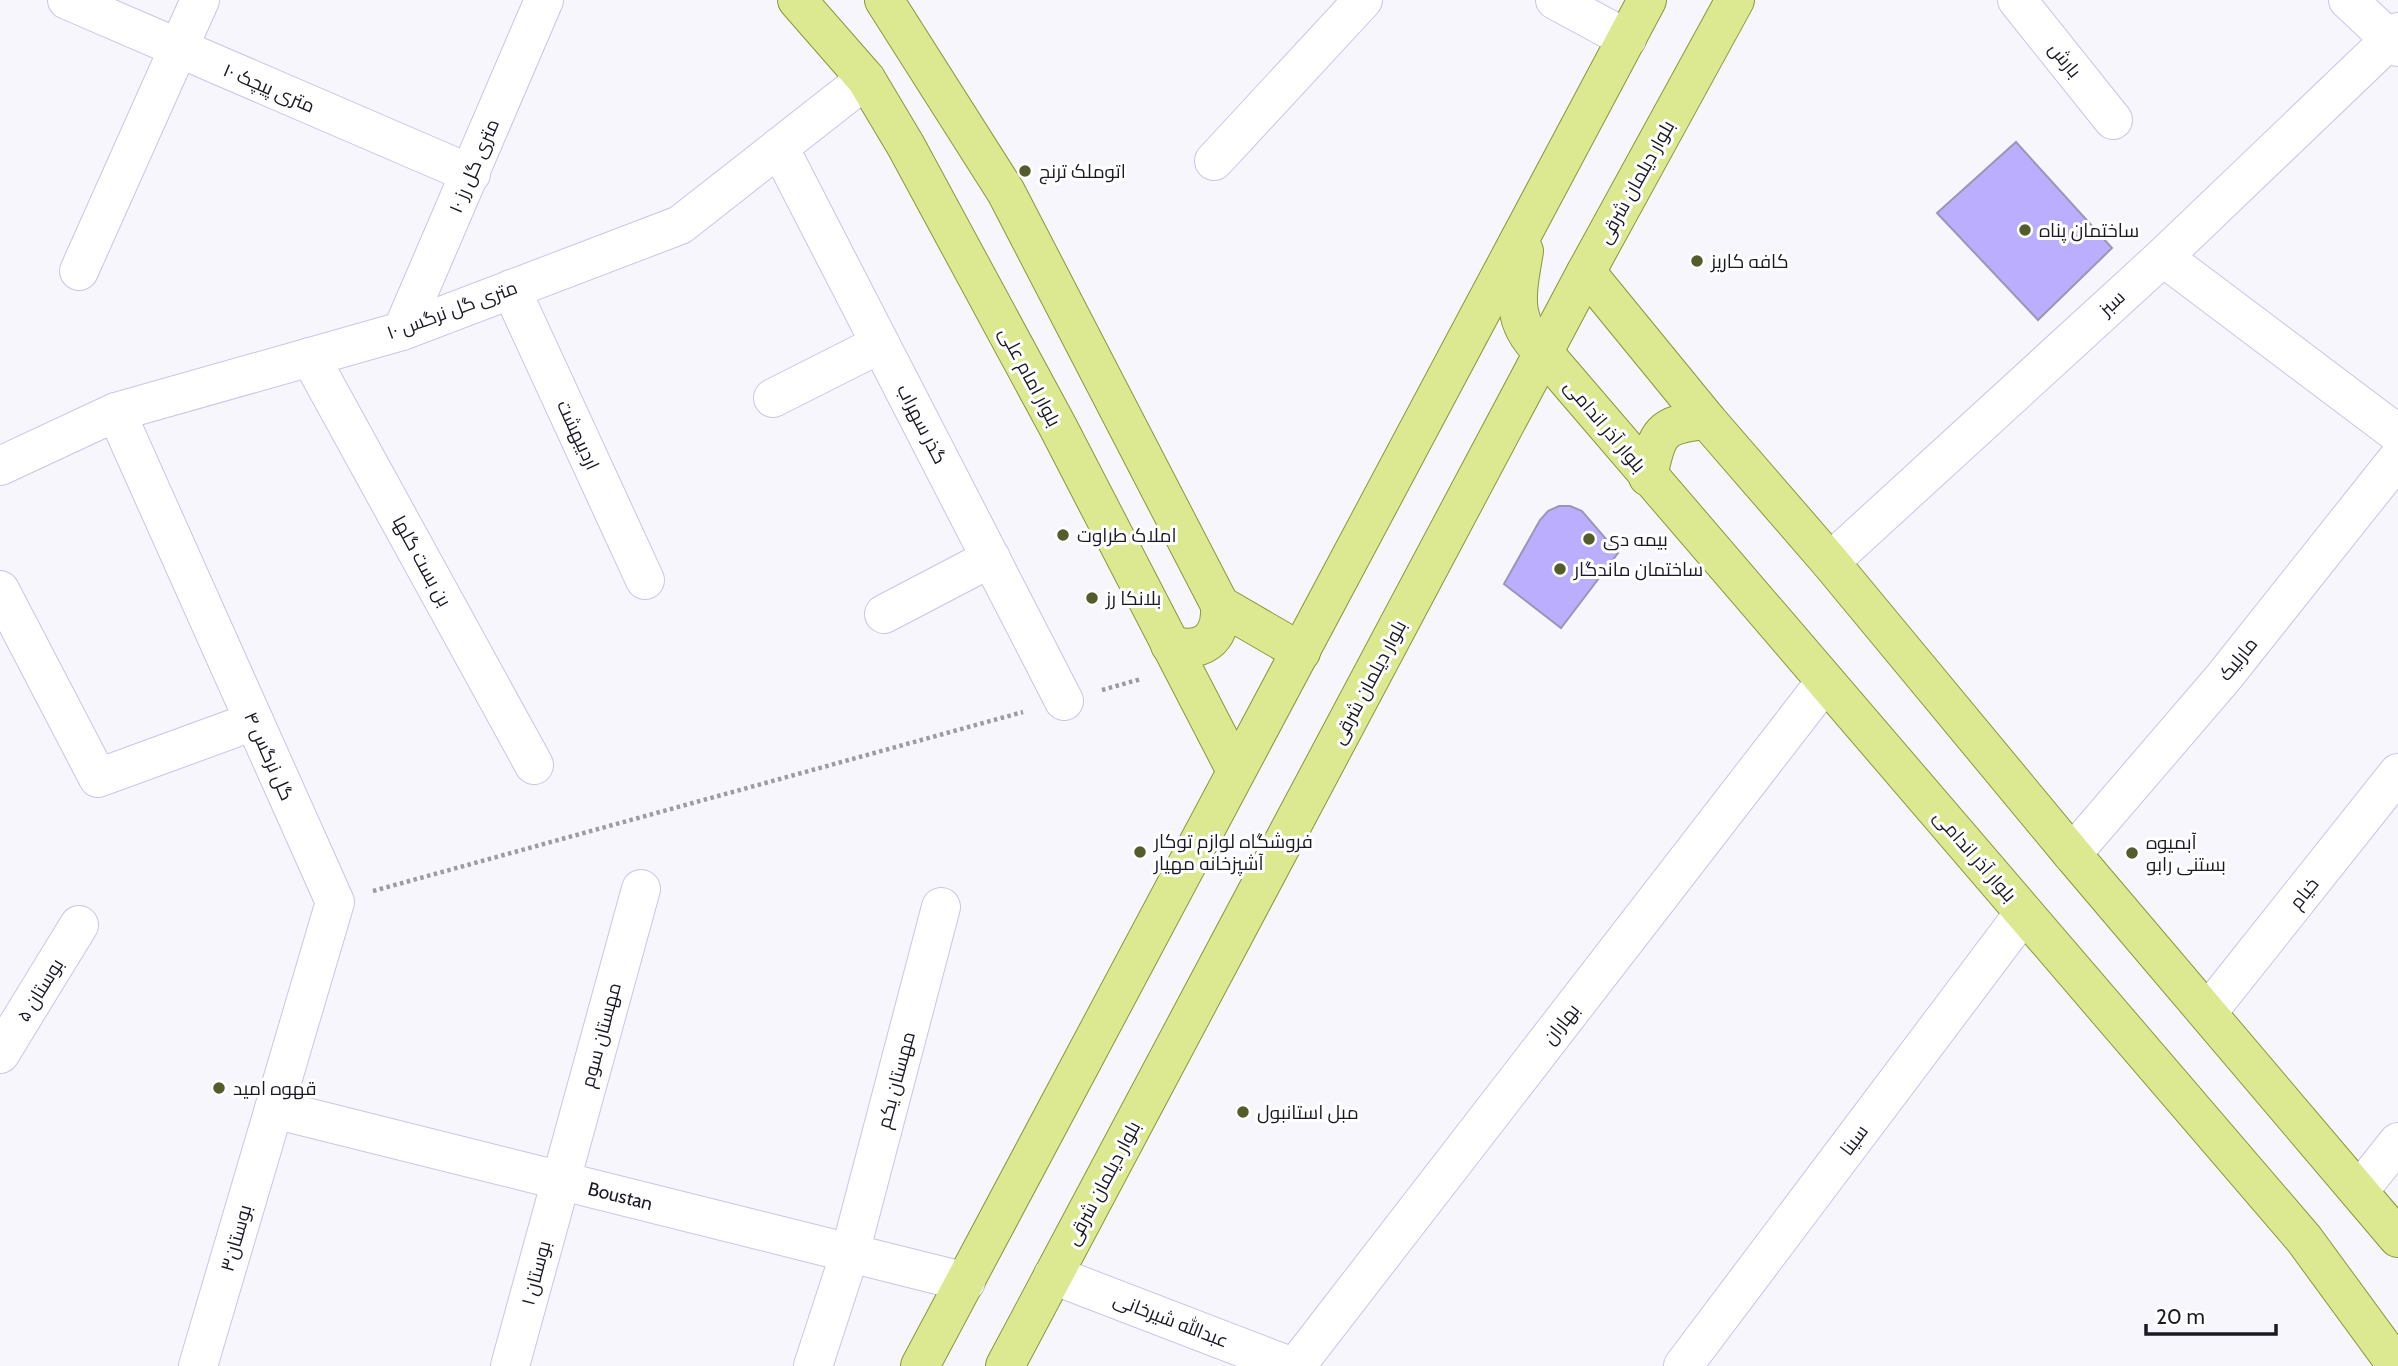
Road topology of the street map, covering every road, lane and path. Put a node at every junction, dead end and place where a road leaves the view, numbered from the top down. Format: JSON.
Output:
{"nodes":[{"id":1,"x":67,"y":0,"type":"edge"},
{"id":2,"x":200,"y":0,"type":"edge"},
{"id":3,"x":544,"y":0,"type":"edge"},
{"id":4,"x":797,"y":0,"type":"edge"},
{"id":5,"x":884,"y":0,"type":"edge"},
{"id":6,"x":1363,"y":0,"type":"edge"},
{"id":7,"x":1555,"y":0,"type":"edge"},
{"id":8,"x":1647,"y":0,"type":"edge"},
{"id":9,"x":1735,"y":0,"type":"edge"},
{"id":10,"x":2017,"y":0,"type":"edge"},
{"id":11,"x":2348,"y":0,"type":"edge"},
{"id":12,"x":1627,"y":39,"type":"junction"},
{"id":13,"x":2395,"y":40,"type":"edge"},
{"id":14,"x":178,"y":49,"type":"junction"},
{"id":15,"x":866,"y":79,"type":"junction"},
{"id":16,"x":2113,"y":120,"type":"dead end"},
{"id":17,"x":779,"y":147,"type":"junction"},
{"id":18,"x":1214,"y":161,"type":"dead end"},
{"id":19,"x":471,"y":174,"type":"junction"},
{"id":20,"x":1528,"y":225,"type":"junction"},
{"id":21,"x":2163,"y":257,"type":"junction"},
{"id":22,"x":79,"y":271,"type":"dead end"},
{"id":23,"x":1586,"y":272,"type":"junction"},
{"id":24,"x":511,"y":289,"type":"junction"},
{"id":25,"x":402,"y":331,"type":"junction"},
{"id":26,"x":880,"y":344,"type":"junction"},
{"id":27,"x":1544,"y":353,"type":"junction"},
{"id":28,"x":310,"y":357,"type":"junction"},
{"id":29,"x":773,"y":398,"type":"dead end"},
{"id":30,"x":116,"y":412,"type":"junction"},
{"id":31,"x":1707,"y":420,"type":"junction"},
{"id":32,"x":2398,"y":434,"type":"edge"},
{"id":33,"x":2398,"y":458,"type":"edge"},
{"id":34,"x":0,"y":466,"type":"edge"},
{"id":35,"x":1648,"y":477,"type":"junction"},
{"id":36,"x":991,"y":558,"type":"junction"},
{"id":37,"x":1830,"y":562,"type":"junction"},
{"id":38,"x":645,"y":580,"type":"dead end"},
{"id":39,"x":0,"y":590,"type":"edge"},
{"id":40,"x":1220,"y":606,"type":"junction"},
{"id":41,"x":884,"y":614,"type":"dead end"},
{"id":42,"x":1301,"y":652,"type":"junction"},
{"id":43,"x":1176,"y":656,"type":"junction"},
{"id":44,"x":1825,"y":682,"type":"junction"},
{"id":45,"x":1064,"y":701,"type":"junction"},
{"id":46,"x":254,"y":721,"type":"junction"},
{"id":47,"x":534,"y":765,"type":"dead end"},
{"id":48,"x":1236,"y":771,"type":"junction"},
{"id":49,"x":2398,"y":773,"type":"edge"},
{"id":50,"x":2072,"y":854,"type":"junction"},
{"id":51,"x":641,"y":889,"type":"dead end"},
{"id":52,"x":335,"y":902,"type":"junction"},
{"id":53,"x":941,"y":907,"type":"dead end"},
{"id":54,"x":2024,"y":913,"type":"junction"},
{"id":55,"x":79,"y":925,"type":"dead end"},
{"id":56,"x":2208,"y":1012,"type":"junction"},
{"id":57,"x":0,"y":1054,"type":"edge"},
{"id":58,"x":274,"y":1109,"type":"junction"},
{"id":59,"x":2398,"y":1142,"type":"edge"},
{"id":60,"x":561,"y":1181,"type":"junction"},
{"id":61,"x":2359,"y":1191,"type":"junction"},
{"id":62,"x":2398,"y":1238,"type":"edge"},
{"id":63,"x":850,"y":1253,"type":"junction"},
{"id":64,"x":1053,"y":1275,"type":"junction"},
{"id":65,"x":966,"y":1282,"type":"junction"},
{"id":66,"x":198,"y":1366,"type":"edge"},
{"id":67,"x":510,"y":1366,"type":"edge"},
{"id":68,"x":813,"y":1366,"type":"edge"},
{"id":69,"x":920,"y":1366,"type":"edge"},
{"id":70,"x":1005,"y":1366,"type":"edge"},
{"id":71,"x":1290,"y":1366,"type":"edge"},
{"id":72,"x":1296,"y":1366,"type":"edge"},
{"id":73,"x":1683,"y":1366,"type":"edge"},
{"id":74,"x":2397,"y":1366,"type":"edge"}],
"edges":[{"from":1,"to":14,"type":"street","name":"۱۰ متری پیچک"},
{"from":2,"to":14,"type":"street"},
{"from":3,"to":19,"type":"street","name":"۱۰ متری گل رز"},
{"from":4,"to":15,"type":"main road","name":"بلوار امام علی"},
{"from":5,"to":40,"type":"main road"},
{"from":6,"to":18,"type":"street"},
{"from":7,"to":12,"type":"street"},
{"from":8,"to":12,"type":"main road"},
{"from":9,"to":23,"type":"main road","name":"بلوار دیلمان شرقی"},
{"from":10,"to":16,"type":"street","name":"بارش"},
{"from":11,"to":13,"type":"street"},
{"from":12,"to":20,"type":"main road"},
{"from":13,"to":21,"type":"street","name":"سبز"},
{"from":14,"to":19,"type":"street","name":"۱۰ متری پیچک"},
{"from":14,"to":22,"type":"street"},
{"from":15,"to":17,"type":"street","name":"۱۰ متری گل نرگس"},
{"from":15,"to":43,"type":"main road","name":"بلوار امام علی"},
{"from":17,"to":24,"type":"street","name":"۱۰ متری گل نرگس"},
{"from":17,"to":26,"type":"street","name":"گذر سهراب"},
{"from":19,"to":25,"type":"street","name":"۱۰ متری گل رز"},
{"from":20,"to":27,"type":"main road","name":"بلوار آذر اندامی"},
{"from":20,"to":42,"type":"main road"},
{"from":21,"to":32,"type":"street"},
{"from":21,"to":37,"type":"street","name":"سبز"},
{"from":23,"to":27,"type":"main road","name":"بلوار دیلمان شرقی"},
{"from":23,"to":31,"type":"main road"},
{"from":24,"to":25,"type":"street","name":"۱۰ متری گل نرگس"},
{"from":24,"to":38,"type":"street","name":"اردیبهشت"},
{"from":25,"to":28,"type":"street","name":"۱۰ متری گل نرگس"},
{"from":26,"to":29,"type":"street"},
{"from":26,"to":36,"type":"street","name":"گذر سهراب"},
{"from":27,"to":35,"type":"main road","name":"بلوار آذر اندامی"},
{"from":27,"to":64,"type":"main road","name":"بلوار دیلمان شرقی"},
{"from":28,"to":30,"type":"street","name":"۱۰ متری گل نرگس"},
{"from":28,"to":47,"type":"street","name":"بن بست گلها"},
{"from":30,"to":34,"type":"street","name":"۱۰ متری گل نرگس"},
{"from":30,"to":46,"type":"street","name":"گل نرگس ۴"},
{"from":31,"to":35,"type":"main road"},
{"from":31,"to":37,"type":"main road"},
{"from":33,"to":50,"type":"street","name":"مارلیک"},
{"from":35,"to":44,"type":"main road","name":"بلوار آذر اندامی"},
{"from":36,"to":41,"type":"street"},
{"from":36,"to":45,"type":"street","name":"گذر سهراب"},
{"from":37,"to":50,"type":"main road"},
{"from":39,"to":46,"type":"street"},
{"from":40,"to":42,"type":"main road"},
{"from":40,"to":43,"type":"main road"},
{"from":42,"to":48,"type":"main road"},
{"from":43,"to":45,"type":"path"},
{"from":43,"to":48,"type":"main road","name":"بلوار امام علی"},
{"from":44,"to":54,"type":"main road","name":"بلوار آذر اندامی"},
{"from":44,"to":72,"type":"street","name":"بهاران"},
{"from":45,"to":52,"type":"path"},
{"from":46,"to":52,"type":"street","name":"گل نرگس ۴"},
{"from":48,"to":65,"type":"main road"},
{"from":49,"to":56,"type":"street","name":"خیام"},
{"from":50,"to":56,"type":"main road"},
{"from":51,"to":60,"type":"street","name":"مهستان سوم"},
{"from":52,"to":58,"type":"street"},
{"from":53,"to":63,"type":"street","name":"مهستان یکم"},
{"from":54,"to":73,"type":"street","name":"سینا"},
{"from":54,"to":74,"type":"main road","name":"بلوار آذر اندامی"},
{"from":55,"to":57,"type":"street","name":"بوستان ۵"},
{"from":56,"to":61,"type":"main road"},
{"from":58,"to":60,"type":"street","name":"Boustan"},
{"from":58,"to":66,"type":"street","name":"بوستان۳"},
{"from":59,"to":61,"type":"street"},
{"from":60,"to":63,"type":"street","name":"Boustan"},
{"from":60,"to":67,"type":"street","name":"بوستان ۱"},
{"from":61,"to":62,"type":"main road"},
{"from":63,"to":65,"type":"street","name":"Boustan"},
{"from":63,"to":68,"type":"street","name":"مهستان یکم"},
{"from":64,"to":70,"type":"main road","name":"بلوار دیلمان شرقی"},
{"from":64,"to":71,"type":"street","name":"عبدالله شیرخانی"},
{"from":65,"to":69,"type":"main road"}]}
